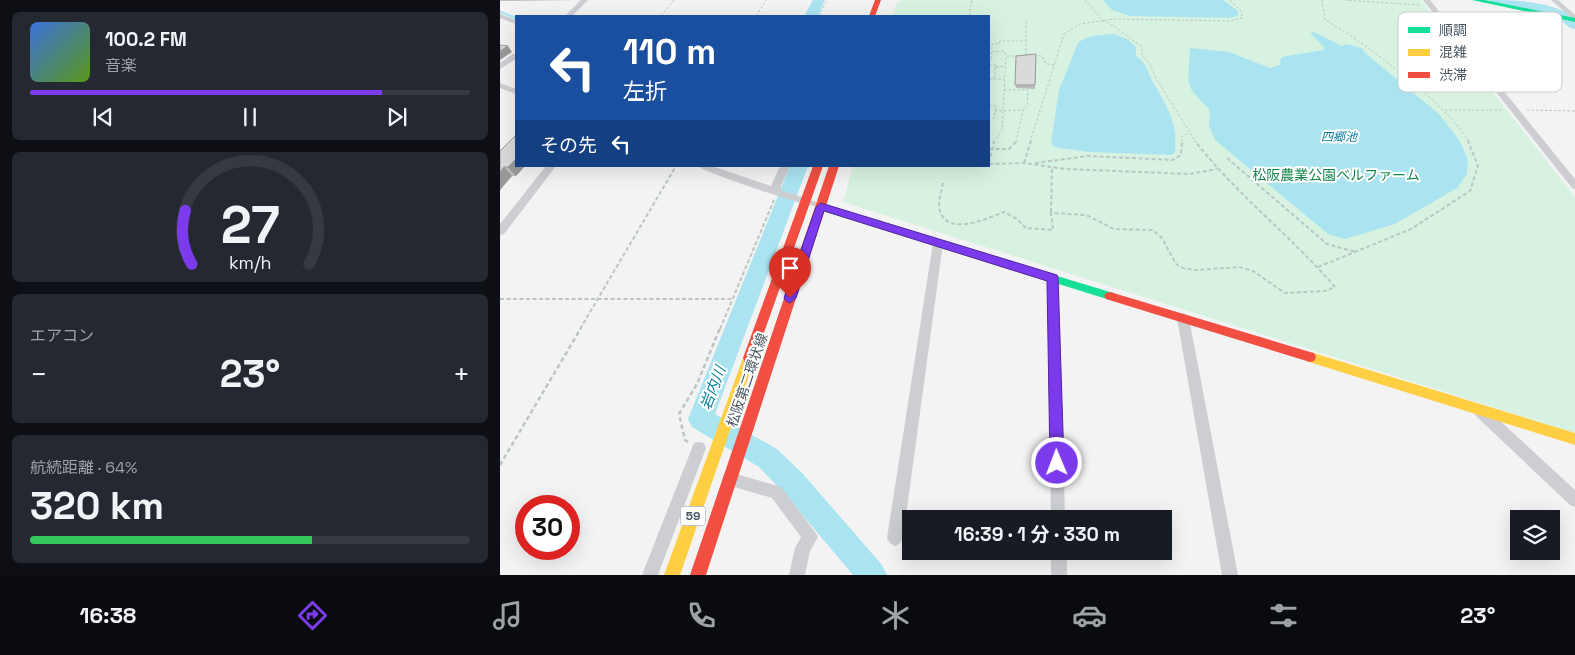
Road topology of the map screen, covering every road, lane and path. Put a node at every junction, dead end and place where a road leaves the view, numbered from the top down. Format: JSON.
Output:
{"nodes":[{"id":1,"x":584,"y":0,"type":"edge"},
{"id":2,"x":674,"y":0,"type":"edge"},
{"id":3,"x":766,"y":0,"type":"edge"},
{"id":4,"x":827,"y":0,"type":"edge"},
{"id":5,"x":878,"y":0,"type":"edge"},
{"id":6,"x":889,"y":0,"type":"edge"},
{"id":7,"x":972,"y":0,"type":"edge"},
{"id":8,"x":1085,"y":0,"type":"edge"},
{"id":9,"x":1230,"y":0,"type":"edge"},
{"id":10,"x":1322,"y":0,"type":"edge"},
{"id":11,"x":1345,"y":0,"type":"edge"},
{"id":12,"x":1475,"y":0,"type":"edge"},
{"id":13,"x":1554,"y":0,"type":"edge"},
{"id":14,"x":1425,"y":2,"type":"edge"},
{"id":15,"x":1433,"y":12,"type":"edge"},
{"id":16,"x":1533,"y":12,"type":"edge"},
{"id":17,"x":569,"y":15,"type":"edge"},
{"id":18,"x":662,"y":15,"type":"edge"},
{"id":19,"x":757,"y":15,"type":"edge"},
{"id":20,"x":820,"y":15,"type":"edge"},
{"id":21,"x":872,"y":15,"type":"edge"},
{"id":22,"x":884,"y":15,"type":"edge"},
{"id":23,"x":970,"y":15,"type":"edge"},
{"id":24,"x":500,"y":16,"type":"edge"},
{"id":25,"x":1562,"y":18,"type":"edge"},
{"id":26,"x":1102,"y":20,"type":"junction"},
{"id":27,"x":1575,"y":20,"type":"edge"},
{"id":28,"x":1026,"y":21,"type":"dead end"},
{"id":29,"x":515,"y":22,"type":"edge"},
{"id":30,"x":1026,"y":41,"type":"junction"},
{"id":31,"x":992,"y":52,"type":"junction"},
{"id":32,"x":1026,"y":55,"type":"junction"},
{"id":33,"x":1006,"y":56,"type":"junction"},
{"id":34,"x":515,"y":57,"type":"edge"},
{"id":35,"x":990,"y":61,"type":"edge"},
{"id":36,"x":990,"y":65,"type":"edge"},
{"id":37,"x":1054,"y":65,"type":"junction"},
{"id":38,"x":1005,"y":66,"type":"junction"},
{"id":39,"x":500,"y":67,"type":"edge"},
{"id":40,"x":996,"y":67,"type":"junction"},
{"id":41,"x":1398,"y":71,"type":"edge"},
{"id":42,"x":1004,"y":79,"type":"junction"},
{"id":43,"x":990,"y":80,"type":"edge"},
{"id":44,"x":994,"y":80,"type":"junction"},
{"id":45,"x":500,"y":86,"type":"edge"},
{"id":46,"x":1004,"y":90,"type":"junction"},
{"id":47,"x":515,"y":92,"type":"edge"},
{"id":48,"x":1423,"y":92,"type":"edge"},
{"id":49,"x":1497,"y":92,"type":"edge"},
{"id":50,"x":990,"y":106,"type":"edge"},
{"id":51,"x":1024,"y":110,"type":"junction"},
{"id":52,"x":1445,"y":110,"type":"junction"},
{"id":53,"x":1511,"y":110,"type":"junction"},
{"id":54,"x":995,"y":111,"type":"junction"},
{"id":55,"x":1003,"y":111,"type":"junction"},
{"id":56,"x":1575,"y":111,"type":"edge"},
{"id":57,"x":990,"y":119,"type":"edge"},
{"id":58,"x":1189,"y":134,"type":"junction"},
{"id":59,"x":990,"y":150,"type":"edge"},
{"id":60,"x":1227,"y":158,"type":"dead end"},
{"id":61,"x":1024,"y":163,"type":"junction"},
{"id":62,"x":990,"y":164,"type":"edge"},
{"id":63,"x":1033,"y":164,"type":"junction"},
{"id":64,"x":550,"y":167,"type":"edge"},
{"id":65,"x":675,"y":167,"type":"edge"},
{"id":66,"x":705,"y":167,"type":"edge"},
{"id":67,"x":785,"y":167,"type":"edge"},
{"id":68,"x":817,"y":167,"type":"edge"},
{"id":69,"x":834,"y":167,"type":"edge"},
{"id":70,"x":1052,"y":167,"type":"junction"},
{"id":71,"x":1217,"y":169,"type":"junction"},
{"id":72,"x":943,"y":183,"type":"dead end"},
{"id":73,"x":1575,"y":186,"type":"edge"},
{"id":74,"x":777,"y":193,"type":"junction"},
{"id":75,"x":800,"y":200,"type":"junction"},
{"id":76,"x":821,"y":207,"type":"junction"},
{"id":77,"x":1051,"y":213,"type":"junction"},
{"id":78,"x":500,"y":231,"type":"edge"},
{"id":79,"x":938,"y":243,"type":"junction"},
{"id":80,"x":1356,"y":252,"type":"junction"},
{"id":81,"x":1318,"y":267,"type":"junction"},
{"id":82,"x":1053,"y":278,"type":"junction"},
{"id":83,"x":599,"y":298,"type":"junction"},
{"id":84,"x":500,"y":299,"type":"edge"},
{"id":85,"x":731,"y":299,"type":"junction"},
{"id":86,"x":1183,"y":318,"type":"junction"},
{"id":87,"x":1476,"y":408,"type":"junction"},
{"id":88,"x":1575,"y":439,"type":"edge"},
{"id":89,"x":699,"y":448,"type":"joint"},
{"id":90,"x":500,"y":465,"type":"edge"},
{"id":91,"x":730,"y":479,"type":"junction"},
{"id":92,"x":1575,"y":500,"type":"edge"},
{"id":93,"x":1058,"y":510,"type":"edge"},
{"id":94,"x":895,"y":538,"type":"dead end"},
{"id":95,"x":1059,"y":560,"type":"edge"},
{"id":96,"x":650,"y":575,"type":"edge"},
{"id":97,"x":672,"y":575,"type":"edge"},
{"id":98,"x":698,"y":575,"type":"edge"},
{"id":99,"x":797,"y":575,"type":"edge"},
{"id":100,"x":1059,"y":575,"type":"edge"},
{"id":101,"x":1230,"y":575,"type":"edge"}],
"edges":[{"from":1,"to":17,"type":"street"},
{"from":2,"to":18,"type":"path"},
{"from":3,"to":19,"type":"path"},
{"from":4,"to":20,"type":"path"},
{"from":5,"to":21,"type":"main road"},
{"from":6,"to":22,"type":"main road"},
{"from":7,"to":23,"type":"path"},
{"from":8,"to":26,"type":"path"},
{"from":9,"to":26,"type":"path"},
{"from":10,"to":41,"type":"path"},
{"from":11,"to":14,"type":"path"},
{"from":12,"to":16,"type":"main road"},
{"from":13,"to":27,"type":"street"},
{"from":14,"to":15,"type":"street"},
{"from":24,"to":29,"type":"street"},
{"from":25,"to":27,"type":"main road"},
{"from":26,"to":37,"type":"path"},
{"from":26,"to":58,"type":"path"},
{"from":28,"to":30,"type":"path"},
{"from":30,"to":31,"type":"path"},
{"from":30,"to":32,"type":"path"},
{"from":31,"to":33,"type":"path"},
{"from":31,"to":35,"type":"path"},
{"from":32,"to":33,"type":"path"},
{"from":32,"to":37,"type":"path"},
{"from":33,"to":38,"type":"path"},
{"from":34,"to":39,"type":"street"},
{"from":35,"to":36,"type":"path"},
{"from":36,"to":40,"type":"path"},
{"from":37,"to":61,"type":"path"},
{"from":38,"to":40,"type":"path"},
{"from":38,"to":42,"type":"path"},
{"from":40,"to":44,"type":"path"},
{"from":42,"to":44,"type":"path"},
{"from":42,"to":46,"type":"path"},
{"from":43,"to":44,"type":"path"},
{"from":45,"to":47,"type":"street"},
{"from":46,"to":51,"type":"path"},
{"from":46,"to":55,"type":"path"},
{"from":48,"to":52,"type":"path"},
{"from":49,"to":53,"type":"street"},
{"from":50,"to":54,"type":"path"},
{"from":51,"to":55,"type":"path"},
{"from":51,"to":59,"type":"path"},
{"from":52,"to":53,"type":"path"},
{"from":52,"to":80,"type":"path"},
{"from":53,"to":56,"type":"path"},
{"from":53,"to":73,"type":"street"},
{"from":54,"to":55,"type":"path"},
{"from":54,"to":57,"type":"path"},
{"from":55,"to":59,"type":"path"},
{"from":58,"to":63,"type":"path"},
{"from":58,"to":71,"type":"path"},
{"from":60,"to":80,"type":"path"},
{"from":61,"to":62,"type":"path"},
{"from":61,"to":63,"type":"path"},
{"from":63,"to":70,"type":"path"},
{"from":64,"to":78,"type":"street"},
{"from":65,"to":83,"type":"path"},
{"from":66,"to":74,"type":"street"},
{"from":67,"to":74,"type":"street"},
{"from":68,"to":75,"type":"main road","name":"松阪第二環状線","number":"59"},
{"from":69,"to":76,"type":"main road","name":"松阪第二環状線","number":"59"},
{"from":70,"to":71,"type":"path"},
{"from":70,"to":77,"type":"path"},
{"from":71,"to":81,"type":"path"},
{"from":72,"to":77,"type":"path"},
{"from":74,"to":75,"type":"street"},
{"from":74,"to":85,"type":"path"},
{"from":75,"to":76,"type":"street"},
{"from":75,"to":97,"type":"main road","name":"松阪第二環状線","number":"59"},
{"from":76,"to":79,"type":"main road"},
{"from":76,"to":91,"type":"main road","name":"松阪第二環状線","number":"59"},
{"from":77,"to":81,"type":"path"},
{"from":79,"to":82,"type":"main road"},
{"from":79,"to":94,"type":"street"},
{"from":80,"to":81,"type":"path"},
{"from":82,"to":86,"type":"main road"},
{"from":82,"to":93,"type":"street"},
{"from":83,"to":84,"type":"path"},
{"from":83,"to":85,"type":"path"},
{"from":83,"to":90,"type":"path"},
{"from":85,"to":89,"type":"path"},
{"from":86,"to":87,"type":"main road"},
{"from":86,"to":101,"type":"street"},
{"from":87,"to":88,"type":"main road"},
{"from":87,"to":92,"type":"street"},
{"from":89,"to":96,"type":"street"},
{"from":91,"to":98,"type":"main road","name":"松阪第二環状線","number":"59"},
{"from":91,"to":99,"type":"street"},
{"from":95,"to":100,"type":"street"}]}
